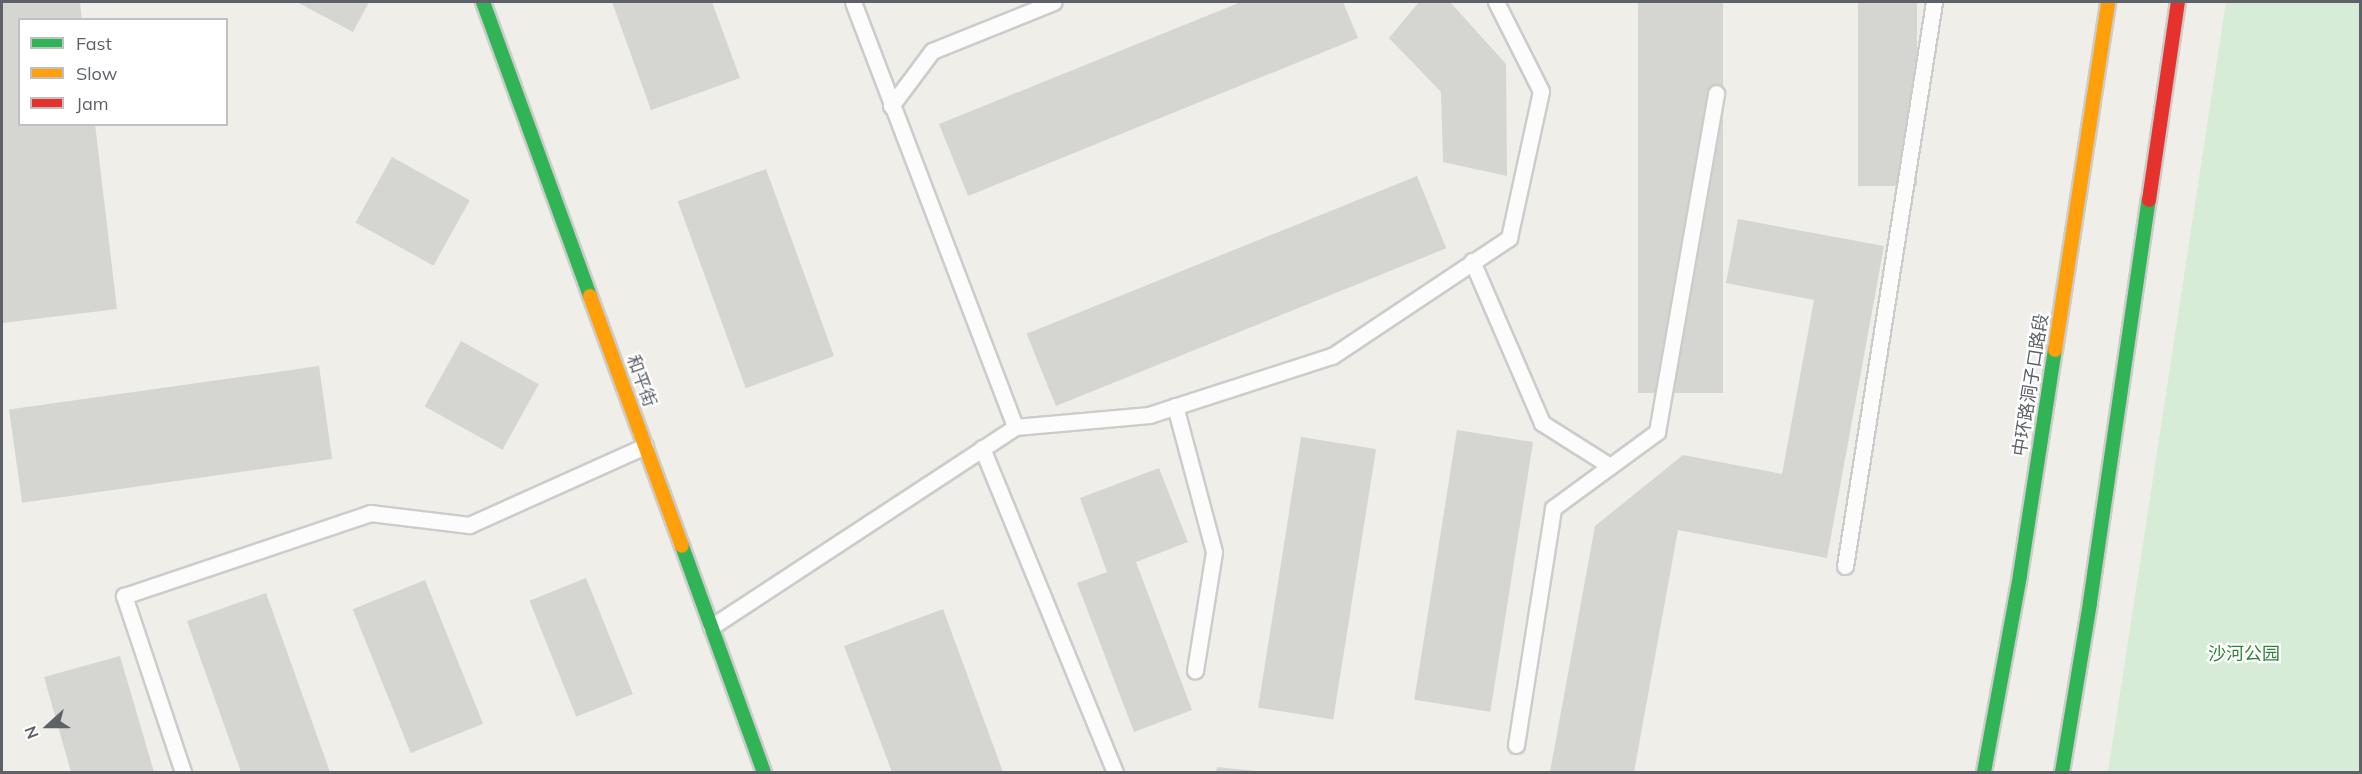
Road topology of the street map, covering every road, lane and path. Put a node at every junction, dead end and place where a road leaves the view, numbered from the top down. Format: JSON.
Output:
{"nodes":[{"id":1,"x":483,"y":2,"type":"edge"},
{"id":2,"x":853,"y":2,"type":"edge"},
{"id":3,"x":1054,"y":2,"type":"edge"},
{"id":4,"x":1496,"y":2,"type":"edge"},
{"id":5,"x":1934,"y":2,"type":"edge"},
{"id":6,"x":2108,"y":2,"type":"edge"},
{"id":7,"x":2178,"y":2,"type":"edge"},
{"id":8,"x":1716,"y":93,"type":"dead end"},
{"id":9,"x":891,"y":106,"type":"junction"},
{"id":10,"x":1473,"y":261,"type":"junction"},
{"id":11,"x":1174,"y":406,"type":"junction"},
{"id":12,"x":1014,"y":427,"type":"junction"},
{"id":13,"x":645,"y":446,"type":"junction"},
{"id":14,"x":982,"y":448,"type":"junction"},
{"id":15,"x":1610,"y":466,"type":"junction"},
{"id":16,"x":1845,"y":566,"type":"dead end"},
{"id":17,"x":711,"y":627,"type":"junction"},
{"id":18,"x":1195,"y":670,"type":"dead end"},
{"id":19,"x":1516,"y":745,"type":"dead end"},
{"id":20,"x":183,"y":772,"type":"edge"},
{"id":21,"x":764,"y":772,"type":"edge"},
{"id":22,"x":1115,"y":772,"type":"edge"},
{"id":23,"x":1984,"y":772,"type":"edge"},
{"id":24,"x":2062,"y":772,"type":"edge"}],
"edges":[{"from":1,"to":13,"type":"main road","name":"和平街"},
{"from":2,"to":9,"type":"lane"},
{"from":3,"to":9,"type":"lane"},
{"from":4,"to":10,"type":"lane"},
{"from":5,"to":16,"type":"lane"},
{"from":6,"to":23,"type":"main road","name":"中环路洞子口路段"},
{"from":7,"to":24,"type":"main road"},
{"from":8,"to":15,"type":"lane"},
{"from":9,"to":12,"type":"lane"},
{"from":10,"to":11,"type":"lane"},
{"from":10,"to":15,"type":"lane"},
{"from":11,"to":12,"type":"lane"},
{"from":11,"to":18,"type":"lane"},
{"from":12,"to":14,"type":"lane"},
{"from":13,"to":17,"type":"main road","name":"和平街"},
{"from":13,"to":20,"type":"lane"},
{"from":14,"to":17,"type":"lane"},
{"from":14,"to":22,"type":"lane"},
{"from":15,"to":19,"type":"lane"},
{"from":17,"to":21,"type":"main road","name":"和平街"}]}
